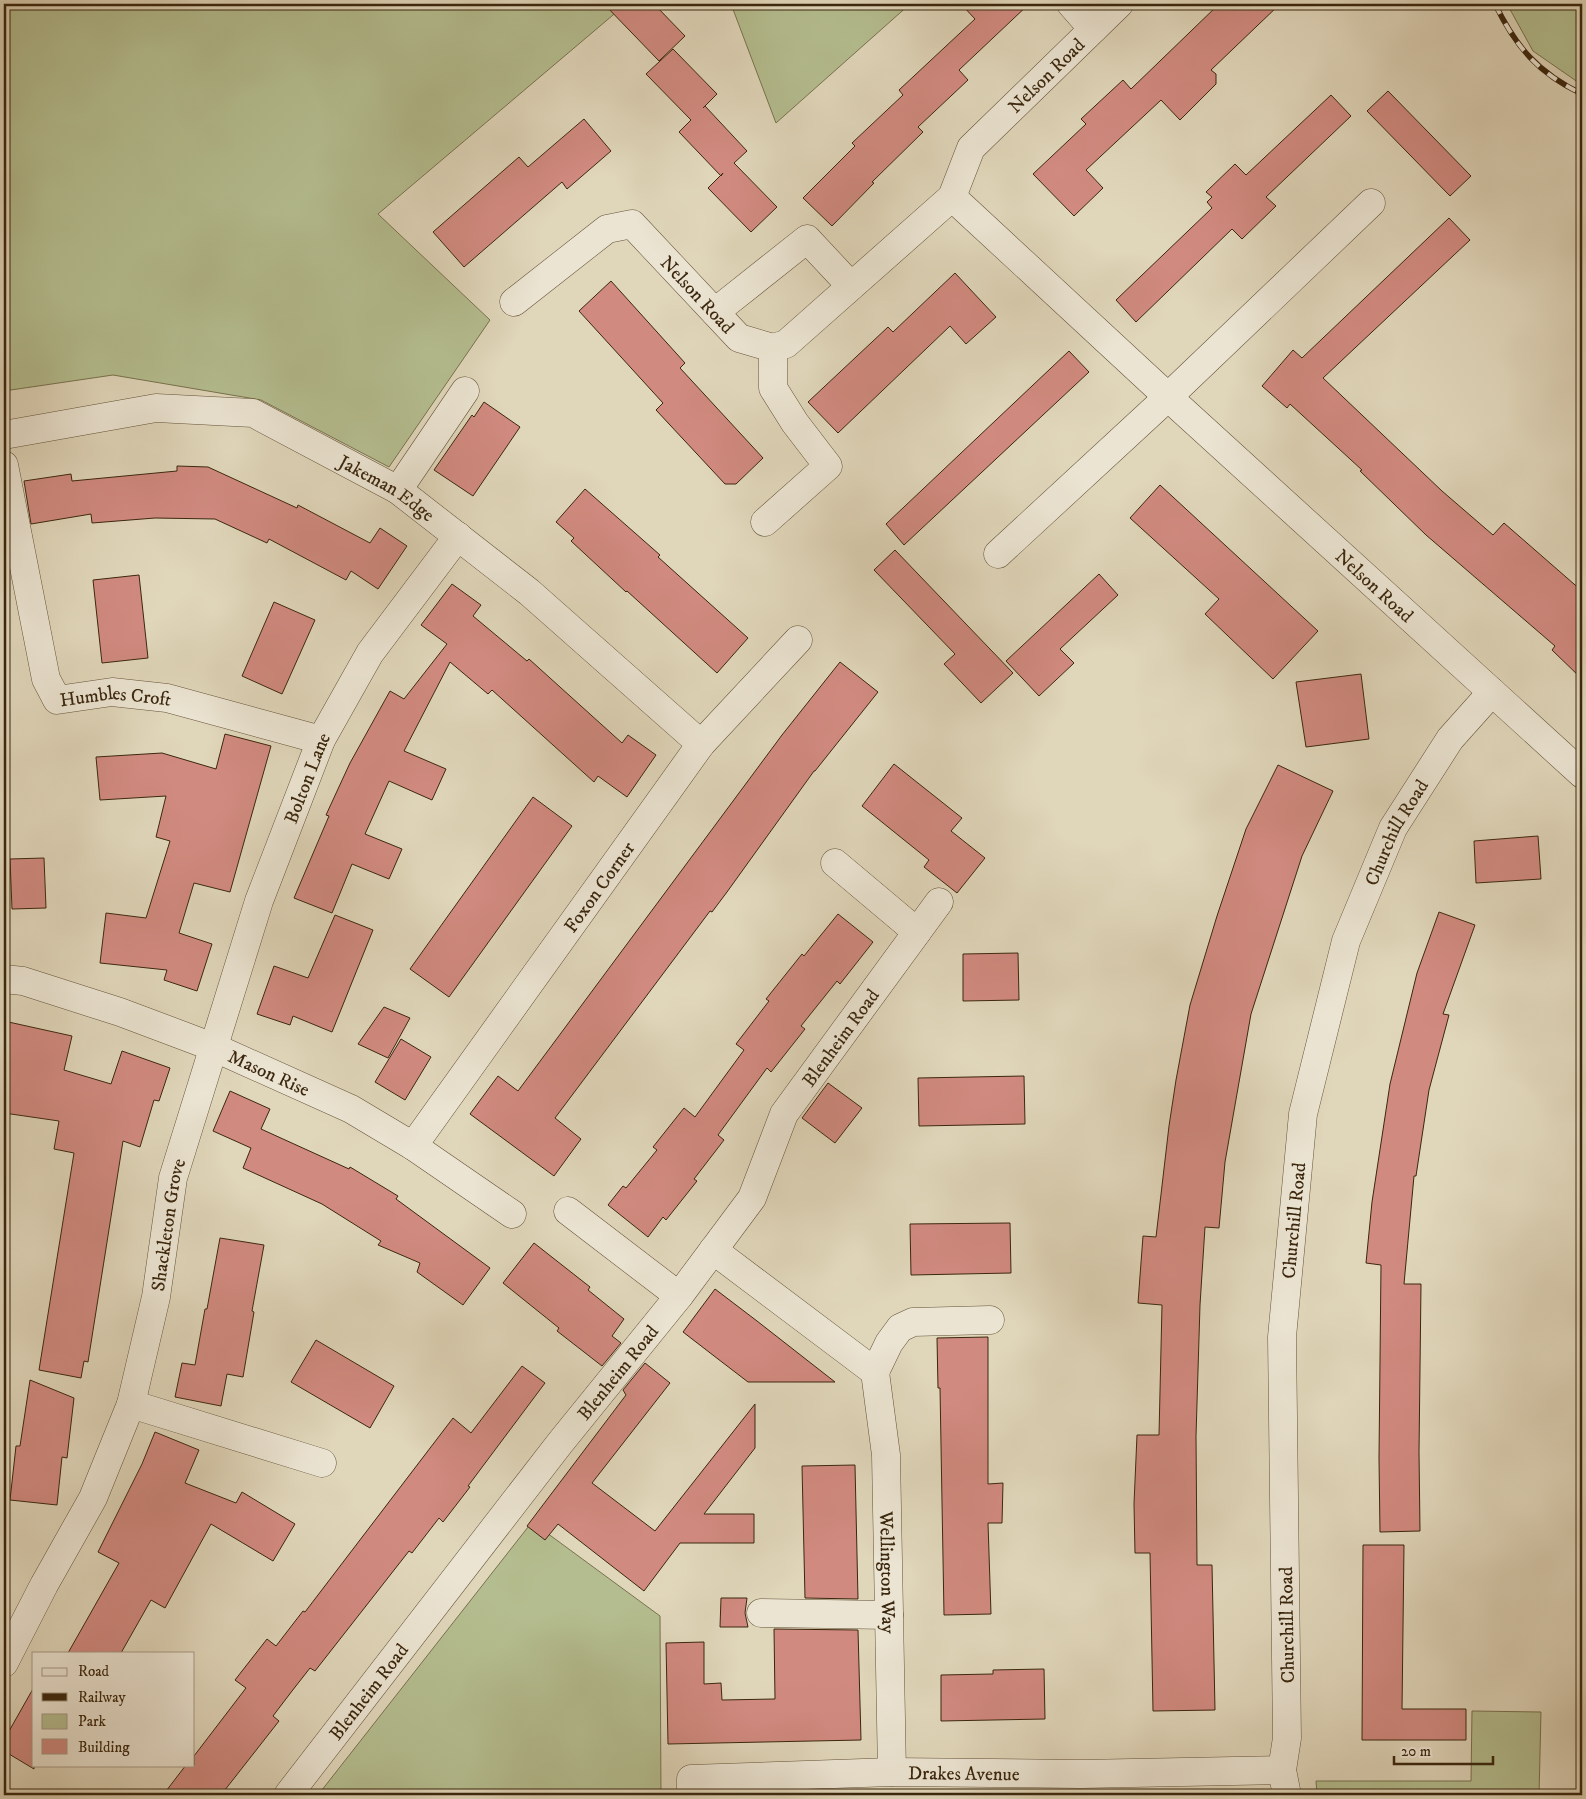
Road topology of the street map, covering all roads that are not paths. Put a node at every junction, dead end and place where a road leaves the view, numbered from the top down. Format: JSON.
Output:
{"nodes":[{"id":1,"x":1071,"y":4,"type":"edge"},
{"id":2,"x":1120,"y":4,"type":"edge"},
{"id":3,"x":1093,"y":29,"type":"junction"},
{"id":4,"x":952,"y":197,"type":"junction"},
{"id":5,"x":1371,"y":203,"type":"dead end"},
{"id":6,"x":851,"y":286,"type":"junction"},
{"id":7,"x":514,"y":302,"type":"dead end"},
{"id":8,"x":715,"y":312,"type":"junction"},
{"id":9,"x":773,"y":348,"type":"junction"},
{"id":10,"x":465,"y":390,"type":"dead end"},
{"id":11,"x":1168,"y":397,"type":"junction"},
{"id":12,"x":4,"y":434,"type":"edge"},
{"id":13,"x":4,"y":464,"type":"edge"},
{"id":14,"x":398,"y":490,"type":"junction"},
{"id":15,"x":765,"y":522,"type":"dead end"},
{"id":16,"x":458,"y":536,"type":"junction"},
{"id":17,"x":998,"y":554,"type":"dead end"},
{"id":18,"x":798,"y":640,"type":"dead end"},
{"id":19,"x":1492,"y":692,"type":"junction"},
{"id":20,"x":321,"y":740,"type":"junction"},
{"id":21,"x":701,"y":744,"type":"junction"},
{"id":22,"x":1582,"y":774,"type":"edge"},
{"id":23,"x":835,"y":864,"type":"dead end"},
{"id":24,"x":939,"y":902,"type":"dead end"},
{"id":25,"x":917,"y":932,"type":"junction"},
{"id":26,"x":4,"y":979,"type":"edge"},
{"id":27,"x":213,"y":1047,"type":"junction"},
{"id":28,"x":413,"y":1146,"type":"junction"},
{"id":29,"x":568,"y":1212,"type":"dead end"},
{"id":30,"x":512,"y":1214,"type":"dead end"},
{"id":31,"x":713,"y":1250,"type":"junction"},
{"id":32,"x":679,"y":1296,"type":"junction"},
{"id":33,"x":990,"y":1320,"type":"dead end"},
{"id":34,"x":875,"y":1372,"type":"junction"},
{"id":35,"x":131,"y":1404,"type":"junction"},
{"id":36,"x":322,"y":1463,"type":"dead end"},
{"id":37,"x":761,"y":1613,"type":"dead end"},
{"id":38,"x":889,"y":1615,"type":"junction"},
{"id":39,"x":4,"y":1662,"type":"edge"},
{"id":40,"x":892,"y":1772,"type":"junction"},
{"id":41,"x":1285,"y":1783,"type":"edge"},
{"id":42,"x":1082,"y":1785,"type":"edge"},
{"id":43,"x":288,"y":1795,"type":"edge"},
{"id":44,"x":691,"y":1795,"type":"edge"}],
"edges":[{"from":1,"to":3,"type":"street","name":"Nelson Road"},
{"from":2,"to":3,"type":"street","name":"Nelson Road"},
{"from":3,"to":4,"type":"street","name":"Nelson Road"},
{"from":4,"to":6,"type":"street","name":"Nelson Road"},
{"from":4,"to":11,"type":"street","name":"Nelson Road"},
{"from":5,"to":11,"type":"street"},
{"from":6,"to":8,"type":"street"},
{"from":6,"to":9,"type":"street","name":"Nelson Road"},
{"from":7,"to":8,"type":"street","name":"Nelson Road"},
{"from":8,"to":9,"type":"street","name":"Nelson Road"},
{"from":9,"to":15,"type":"street"},
{"from":10,"to":14,"type":"street"},
{"from":11,"to":17,"type":"street"},
{"from":11,"to":19,"type":"street","name":"Nelson Road"},
{"from":12,"to":14,"type":"street","name":"Jakeman Edge"},
{"from":13,"to":20,"type":"street","name":"Humbles Croft"},
{"from":14,"to":16,"type":"street","name":"Jakeman Edge"},
{"from":16,"to":20,"type":"street","name":"Bolton Lane"},
{"from":16,"to":21,"type":"street","name":"Jakeman Edge"},
{"from":18,"to":21,"type":"street","name":"Foxon Corner"},
{"from":19,"to":22,"type":"street","name":"Nelson Road"},
{"from":19,"to":41,"type":"street","name":"Churchill Road"},
{"from":20,"to":27,"type":"street","name":"Bolton Lane"},
{"from":21,"to":28,"type":"street","name":"Foxon Corner"},
{"from":23,"to":25,"type":"street"},
{"from":24,"to":25,"type":"street","name":"Blenheim Road"},
{"from":25,"to":31,"type":"street","name":"Blenheim Road"},
{"from":26,"to":27,"type":"street","name":"Mason Rise"},
{"from":27,"to":28,"type":"street","name":"Mason Rise"},
{"from":27,"to":35,"type":"street","name":"Shackleton Grove"},
{"from":28,"to":30,"type":"street","name":"Mason Rise"},
{"from":29,"to":32,"type":"street"},
{"from":31,"to":32,"type":"street","name":"Blenheim Road"},
{"from":31,"to":34,"type":"street"},
{"from":32,"to":43,"type":"street","name":"Blenheim Road"},
{"from":33,"to":34,"type":"street"},
{"from":34,"to":38,"type":"street","name":"Wellington Way"},
{"from":35,"to":36,"type":"street"},
{"from":35,"to":39,"type":"street","name":"Shackleton Grove"},
{"from":37,"to":38,"type":"street"},
{"from":38,"to":40,"type":"street","name":"Wellington Way"},
{"from":40,"to":42,"type":"street","name":"Drakes Avenue"},
{"from":40,"to":44,"type":"street","name":"Drakes Avenue"},
{"from":41,"to":42,"type":"street","name":"Drakes Avenue"}]}
